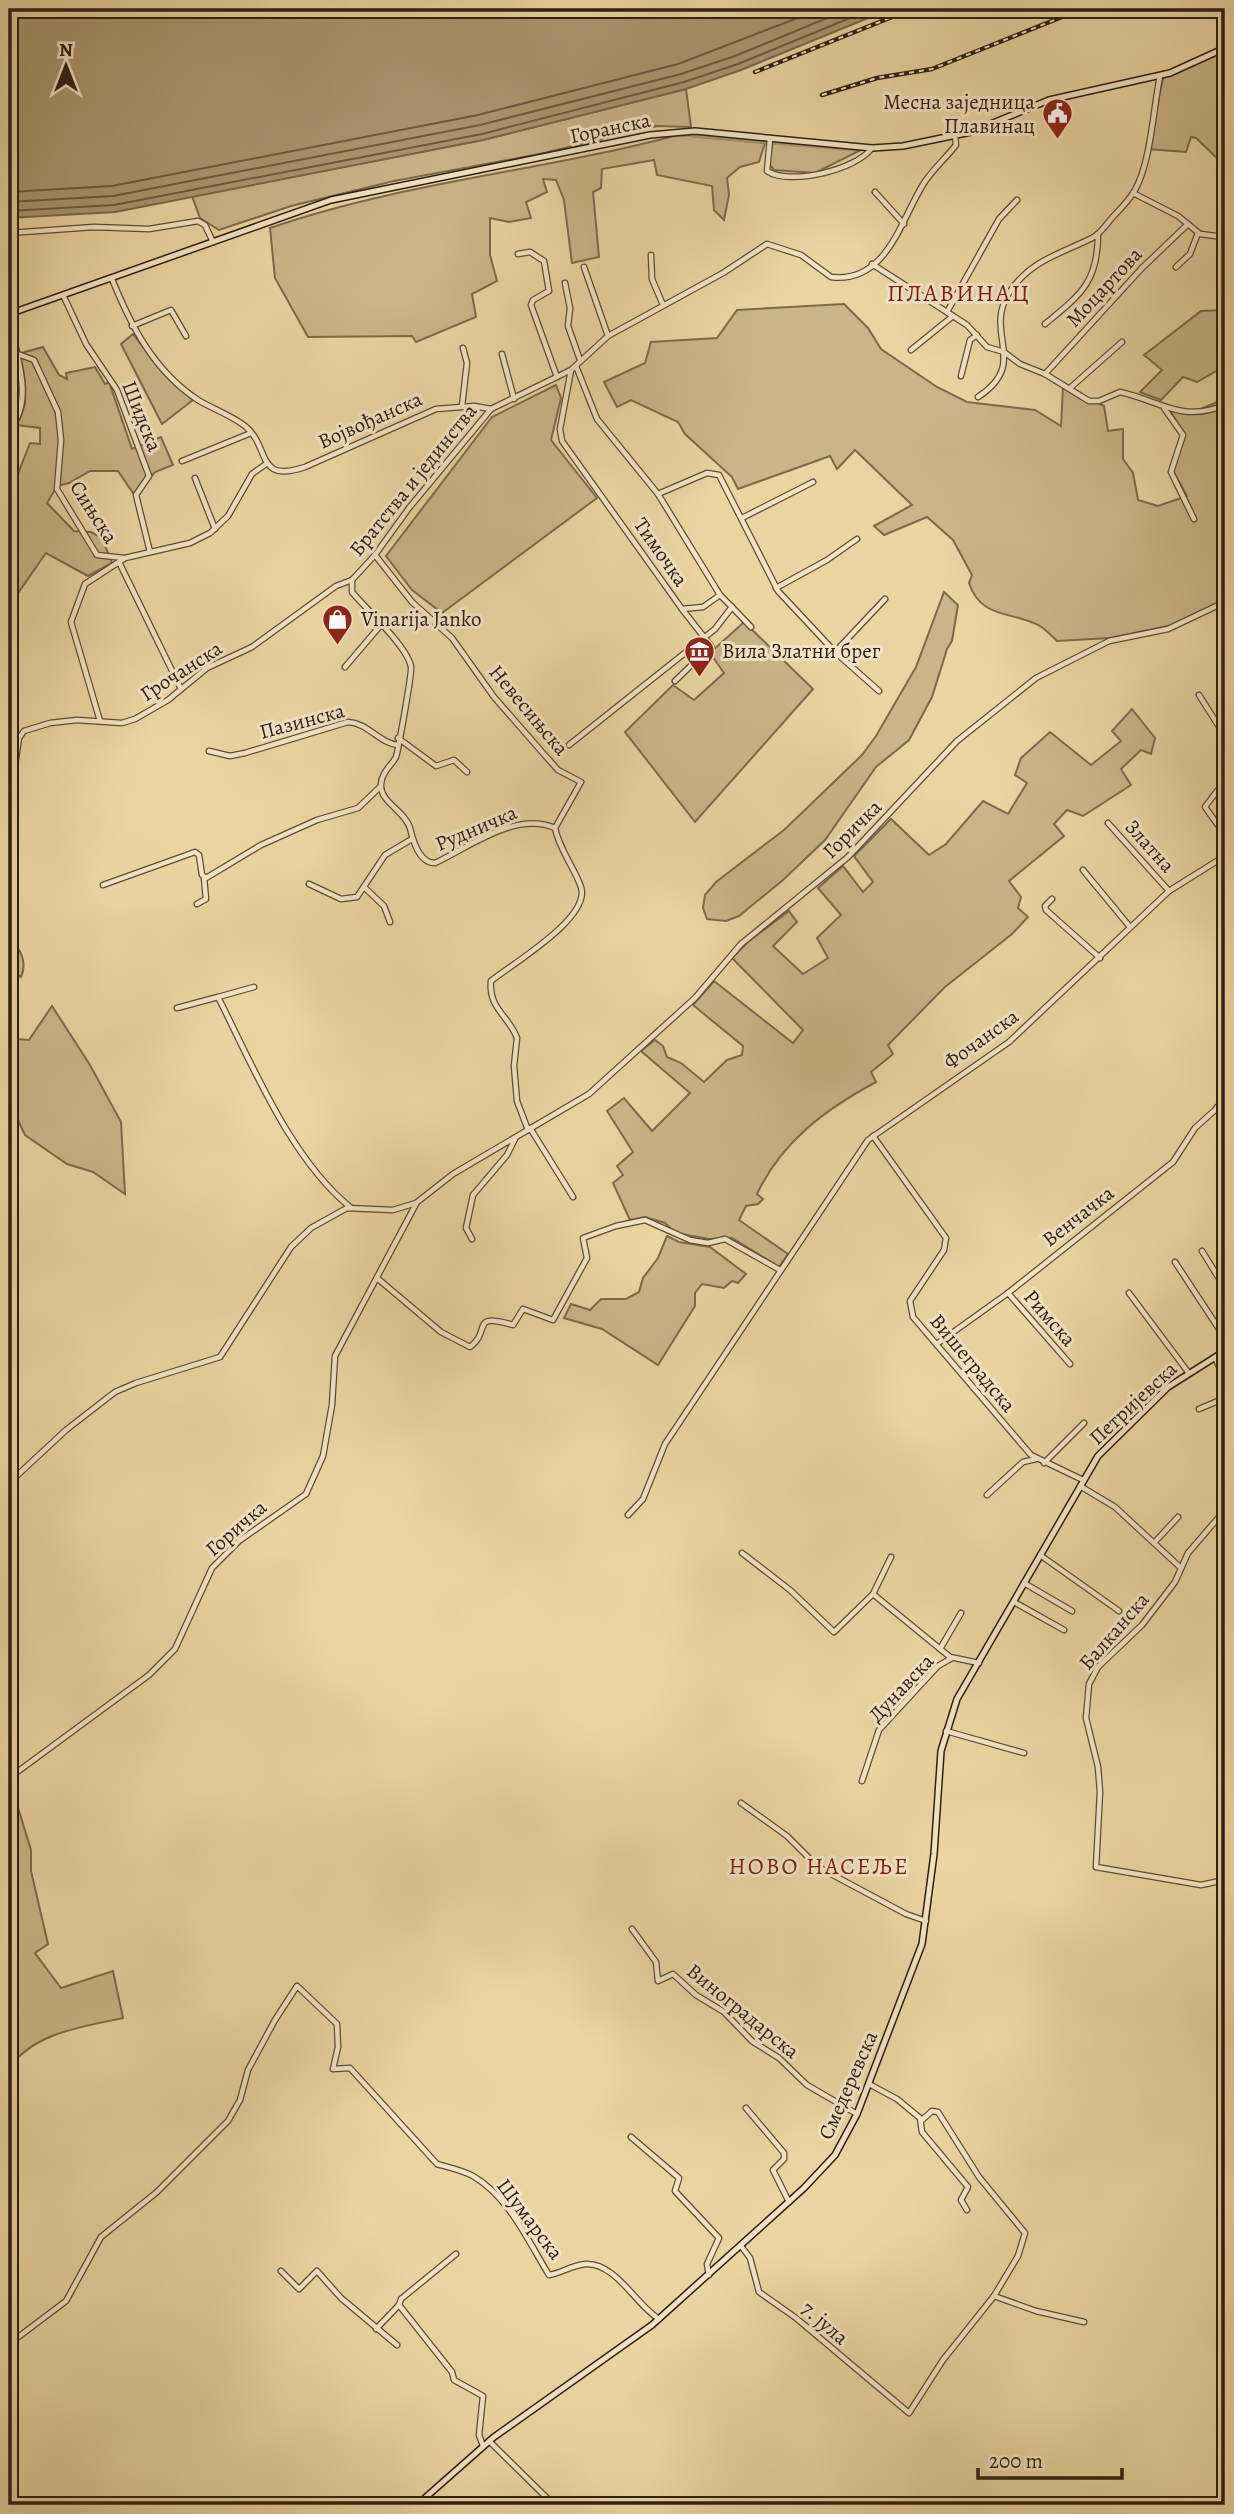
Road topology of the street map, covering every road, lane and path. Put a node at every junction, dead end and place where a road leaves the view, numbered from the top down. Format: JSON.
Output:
{"nodes":[{"id":1,"x":1225,"y":48,"type":"edge"},
{"id":2,"x":1160,"y":76,"type":"junction"},
{"id":3,"x":956,"y":136,"type":"junction"},
{"id":4,"x":769,"y":139,"type":"junction"},
{"id":5,"x":872,"y":148,"type":"junction"},
{"id":6,"x":875,"y":192,"type":"dead end"},
{"id":7,"x":1133,"y":193,"type":"junction"},
{"id":8,"x":1017,"y":200,"type":"dead end"},
{"id":9,"x":904,"y":224,"type":"junction"},
{"id":10,"x":1188,"y":224,"type":"junction"},
{"id":11,"x":1225,"y":231,"type":"edge"},
{"id":12,"x":9,"y":233,"type":"edge"},
{"id":13,"x":1198,"y":233,"type":"junction"},
{"id":14,"x":1098,"y":234,"type":"junction"},
{"id":15,"x":213,"y":242,"type":"junction"},
{"id":16,"x":518,"y":254,"type":"dead end"},
{"id":17,"x":651,"y":255,"type":"dead end"},
{"id":18,"x":872,"y":264,"type":"junction"},
{"id":19,"x":584,"y":267,"type":"dead end"},
{"id":20,"x":1176,"y":267,"type":"dead end"},
{"id":21,"x":112,"y":279,"type":"junction"},
{"id":22,"x":565,"y":283,"type":"dead end"},
{"id":23,"x":64,"y":297,"type":"junction"},
{"id":24,"x":663,"y":304,"type":"junction"},
{"id":25,"x":947,"y":312,"type":"junction"},
{"id":26,"x":9,"y":314,"type":"edge"},
{"id":27,"x":953,"y":316,"type":"junction"},
{"id":28,"x":9,"y":321,"type":"edge"},
{"id":29,"x":1045,"y":324,"type":"dead end"},
{"id":30,"x":132,"y":326,"type":"junction"},
{"id":31,"x":977,"y":335,"type":"junction"},
{"id":32,"x":186,"y":336,"type":"dead end"},
{"id":33,"x":608,"y":336,"type":"junction"},
{"id":34,"x":1122,"y":342,"type":"dead end"},
{"id":35,"x":463,"y":348,"type":"dead end"},
{"id":36,"x":911,"y":350,"type":"dead end"},
{"id":37,"x":1004,"y":352,"type":"junction"},
{"id":38,"x":15,"y":354,"type":"junction"},
{"id":39,"x":502,"y":354,"type":"dead end"},
{"id":40,"x":580,"y":361,"type":"junction"},
{"id":41,"x":573,"y":368,"type":"junction"},
{"id":42,"x":1045,"y":374,"type":"junction"},
{"id":43,"x":961,"y":376,"type":"dead end"},
{"id":44,"x":557,"y":377,"type":"junction"},
{"id":45,"x":1070,"y":388,"type":"junction"},
{"id":46,"x":978,"y":397,"type":"dead end"},
{"id":47,"x":513,"y":399,"type":"junction"},
{"id":48,"x":1225,"y":405,"type":"edge"},
{"id":49,"x":461,"y":406,"type":"junction"},
{"id":50,"x":1164,"y":408,"type":"junction"},
{"id":51,"x":491,"y":409,"type":"junction"},
{"id":52,"x":9,"y":430,"type":"edge"},
{"id":53,"x":251,"y":433,"type":"junction"},
{"id":54,"x":182,"y":461,"type":"dead end"},
{"id":55,"x":266,"y":464,"type":"junction"},
{"id":56,"x":195,"y":478,"type":"dead end"},
{"id":57,"x":813,"y":482,"type":"dead end"},
{"id":58,"x":658,"y":494,"type":"junction"},
{"id":59,"x":742,"y":518,"type":"junction"},
{"id":60,"x":1194,"y":519,"type":"dead end"},
{"id":61,"x":215,"y":529,"type":"junction"},
{"id":62,"x":857,"y":539,"type":"dead end"},
{"id":63,"x":150,"y":552,"type":"junction"},
{"id":64,"x":376,"y":555,"type":"junction"},
{"id":65,"x":128,"y":558,"type":"junction"},
{"id":66,"x":119,"y":562,"type":"junction"},
{"id":67,"x":352,"y":580,"type":"junction"},
{"id":68,"x":776,"y":588,"type":"junction"},
{"id":69,"x":720,"y":595,"type":"junction"},
{"id":70,"x":885,"y":599,"type":"dead end"},
{"id":71,"x":1225,"y":601,"type":"edge"},
{"id":72,"x":732,"y":607,"type":"junction"},
{"id":73,"x":682,"y":609,"type":"junction"},
{"id":74,"x":380,"y":626,"type":"junction"},
{"id":75,"x":751,"y":627,"type":"dead end"},
{"id":76,"x":706,"y":639,"type":"junction"},
{"id":77,"x":835,"y":652,"type":"junction"},
{"id":78,"x":345,"y":667,"type":"dead end"},
{"id":79,"x":675,"y":681,"type":"dead end"},
{"id":80,"x":181,"y":690,"type":"junction"},
{"id":81,"x":879,"y":691,"type":"dead end"},
{"id":82,"x":1199,"y":695,"type":"dead end"},
{"id":83,"x":100,"y":721,"type":"junction"},
{"id":84,"x":1225,"y":736,"type":"edge"},
{"id":85,"x":398,"y":738,"type":"junction"},
{"id":86,"x":398,"y":746,"type":"junction"},
{"id":87,"x":569,"y":746,"type":"dead end"},
{"id":88,"x":209,"y":751,"type":"dead end"},
{"id":89,"x":467,"y":772,"type":"dead end"},
{"id":90,"x":12,"y":785,"type":"dead end"},
{"id":91,"x":381,"y":787,"type":"junction"},
{"id":92,"x":1217,"y":792,"type":"dead end"},
{"id":93,"x":1108,"y":823,"type":"dead end"},
{"id":94,"x":555,"y":828,"type":"junction"},
{"id":95,"x":1225,"y":835,"type":"edge"},
{"id":96,"x":412,"y":839,"type":"junction"},
{"id":97,"x":1225,"y":856,"type":"edge"},
{"id":98,"x":1083,"y":870,"type":"dead end"},
{"id":99,"x":204,"y":878,"type":"junction"},
{"id":100,"x":309,"y":884,"type":"dead end"},
{"id":101,"x":103,"y":886,"type":"dead end"},
{"id":102,"x":364,"y":887,"type":"junction"},
{"id":103,"x":1169,"y":891,"type":"junction"},
{"id":104,"x":1052,"y":898,"type":"dead end"},
{"id":105,"x":197,"y":904,"type":"dead end"},
{"id":106,"x":390,"y":922,"type":"dead end"},
{"id":107,"x":1130,"y":927,"type":"junction"},
{"id":108,"x":1100,"y":958,"type":"junction"},
{"id":109,"x":254,"y":987,"type":"dead end"},
{"id":110,"x":218,"y":998,"type":"junction"},
{"id":111,"x":177,"y":1008,"type":"dead end"},
{"id":112,"x":1225,"y":1101,"type":"edge"},
{"id":113,"x":1217,"y":1107,"type":"junction"},
{"id":114,"x":1225,"y":1117,"type":"edge"},
{"id":115,"x":529,"y":1129,"type":"junction"},
{"id":116,"x":873,"y":1136,"type":"junction"},
{"id":117,"x":515,"y":1139,"type":"junction"},
{"id":118,"x":573,"y":1197,"type":"dead end"},
{"id":119,"x":416,"y":1203,"type":"junction"},
{"id":120,"x":351,"y":1208,"type":"junction"},
{"id":121,"x":472,"y":1239,"type":"dead end"},
{"id":122,"x":1202,"y":1251,"type":"dead end"},
{"id":123,"x":1175,"y":1262,"type":"dead end"},
{"id":124,"x":780,"y":1270,"type":"junction"},
{"id":125,"x":377,"y":1278,"type":"junction"},
{"id":126,"x":1225,"y":1288,"type":"edge"},
{"id":127,"x":1008,"y":1293,"type":"junction"},
{"id":128,"x":1129,"y":1293,"type":"dead end"},
{"id":129,"x":1225,"y":1338,"type":"edge"},
{"id":130,"x":938,"y":1343,"type":"junction"},
{"id":131,"x":1225,"y":1351,"type":"edge"},
{"id":132,"x":1215,"y":1357,"type":"junction"},
{"id":133,"x":1070,"y":1364,"type":"dead end"},
{"id":134,"x":1188,"y":1373,"type":"junction"},
{"id":135,"x":1225,"y":1381,"type":"edge"},
{"id":136,"x":1225,"y":1398,"type":"edge"},
{"id":137,"x":1199,"y":1409,"type":"dead end"},
{"id":138,"x":1084,"y":1423,"type":"dead end"},
{"id":139,"x":1037,"y":1459,"type":"junction"},
{"id":140,"x":1044,"y":1463,"type":"junction"},
{"id":141,"x":9,"y":1482,"type":"edge"},
{"id":142,"x":1081,"y":1483,"type":"junction"},
{"id":143,"x":987,"y":1495,"type":"dead end"},
{"id":144,"x":1225,"y":1510,"type":"edge"},
{"id":145,"x":628,"y":1515,"type":"dead end"},
{"id":146,"x":1178,"y":1517,"type":"dead end"},
{"id":147,"x":1154,"y":1543,"type":"junction"},
{"id":148,"x":742,"y":1553,"type":"dead end"},
{"id":149,"x":1040,"y":1555,"type":"junction"},
{"id":150,"x":891,"y":1557,"type":"dead end"},
{"id":151,"x":1181,"y":1568,"type":"junction"},
{"id":152,"x":1024,"y":1583,"type":"junction"},
{"id":153,"x":873,"y":1594,"type":"junction"},
{"id":154,"x":1014,"y":1602,"type":"junction"},
{"id":155,"x":1072,"y":1611,"type":"dead end"},
{"id":156,"x":1119,"y":1611,"type":"dead end"},
{"id":157,"x":961,"y":1613,"type":"dead end"},
{"id":158,"x":1064,"y":1630,"type":"dead end"},
{"id":159,"x":940,"y":1649,"type":"junction"},
{"id":160,"x":952,"y":1658,"type":"junction"},
{"id":161,"x":979,"y":1663,"type":"junction"},
{"id":162,"x":945,"y":1730,"type":"junction"},
{"id":163,"x":1024,"y":1753,"type":"dead end"},
{"id":164,"x":9,"y":1778,"type":"edge"},
{"id":165,"x":862,"y":1781,"type":"dead end"},
{"id":166,"x":741,"y":1803,"type":"dead end"},
{"id":167,"x":1225,"y":1880,"type":"edge"},
{"id":168,"x":926,"y":1921,"type":"junction"},
{"id":169,"x":632,"y":1929,"type":"dead end"},
{"id":170,"x":869,"y":2084,"type":"junction"},
{"id":171,"x":746,"y":2108,"type":"dead end"},
{"id":172,"x":857,"y":2114,"type":"junction"},
{"id":173,"x":922,"y":2120,"type":"junction"},
{"id":174,"x":631,"y":2137,"type":"dead end"},
{"id":175,"x":789,"y":2202,"type":"junction"},
{"id":176,"x":967,"y":2210,"type":"dead end"},
{"id":177,"x":741,"y":2246,"type":"junction"},
{"id":178,"x":456,"y":2254,"type":"dead end"},
{"id":179,"x":281,"y":2271,"type":"dead end"},
{"id":180,"x":709,"y":2275,"type":"junction"},
{"id":181,"x":994,"y":2296,"type":"junction"},
{"id":182,"x":399,"y":2305,"type":"junction"},
{"id":183,"x":659,"y":2319,"type":"junction"},
{"id":184,"x":1084,"y":2322,"type":"dead end"},
{"id":185,"x":376,"y":2329,"type":"junction"},
{"id":186,"x":9,"y":2344,"type":"edge"},
{"id":187,"x":397,"y":2345,"type":"dead end"},
{"id":188,"x":489,"y":2441,"type":"junction"},
{"id":189,"x":482,"y":2446,"type":"junction"},
{"id":190,"x":548,"y":2499,"type":"dead end"},
{"id":191,"x":417,"y":2505,"type":"edge"}],
"edges":[{"from":1,"to":2,"type":"main road","name":"Горанска"},
{"from":2,"to":3,"type":"main road","name":"Горанска"},
{"from":2,"to":7,"type":"street"},
{"from":3,"to":5,"type":"main road","name":"Горанска"},
{"from":3,"to":9,"type":"street","name":"Братства и јединства"},
{"from":4,"to":5,"type":"main road","name":"Горанска"},
{"from":4,"to":5,"type":"street"},
{"from":4,"to":15,"type":"main road","name":"Горанска"},
{"from":6,"to":9,"type":"street"},
{"from":7,"to":10,"type":"street"},
{"from":7,"to":14,"type":"street"},
{"from":8,"to":25,"type":"street"},
{"from":9,"to":18,"type":"street","name":"Братства и јединства"},
{"from":10,"to":13,"type":"street"},
{"from":10,"to":42,"type":"street","name":"Моцартова"},
{"from":11,"to":13,"type":"street"},
{"from":12,"to":15,"type":"street"},
{"from":13,"to":20,"type":"street"},
{"from":14,"to":29,"type":"street"},
{"from":14,"to":37,"type":"street"},
{"from":15,"to":21,"type":"main road","name":"Горанска"},
{"from":16,"to":44,"type":"street"},
{"from":17,"to":24,"type":"street"},
{"from":18,"to":24,"type":"street","name":"Братства и јединства"},
{"from":18,"to":25,"type":"street"},
{"from":19,"to":33,"type":"street"},
{"from":21,"to":23,"type":"main road","name":"Горанска"},
{"from":21,"to":30,"type":"street"},
{"from":22,"to":40,"type":"street"},
{"from":23,"to":26,"type":"main road","name":"Горанска"},
{"from":23,"to":63,"type":"street","name":"Шидска"},
{"from":24,"to":33,"type":"street","name":"Братства и јединства"},
{"from":25,"to":27,"type":"street"},
{"from":27,"to":31,"type":"street"},
{"from":27,"to":36,"type":"street"},
{"from":28,"to":38,"type":"main road"},
{"from":30,"to":32,"type":"street"},
{"from":30,"to":53,"type":"street"},
{"from":31,"to":37,"type":"street"},
{"from":31,"to":43,"type":"street"},
{"from":33,"to":40,"type":"street","name":"Братства и јединства"},
{"from":34,"to":45,"type":"street"},
{"from":35,"to":49,"type":"street"},
{"from":37,"to":42,"type":"street"},
{"from":37,"to":46,"type":"street"},
{"from":38,"to":52,"type":"main road"},
{"from":38,"to":65,"type":"street","name":"Сињска"},
{"from":39,"to":47,"type":"street"},
{"from":40,"to":41,"type":"street","name":"Братства и јединства"},
{"from":41,"to":44,"type":"street","name":"Братства и јединства"},
{"from":41,"to":58,"type":"street","name":"Тимочка"},
{"from":41,"to":73,"type":"street","name":"Тимочка"},
{"from":42,"to":45,"type":"street"},
{"from":44,"to":47,"type":"street","name":"Братства и јединства"},
{"from":45,"to":50,"type":"street"},
{"from":47,"to":51,"type":"street","name":"Братства и јединства"},
{"from":48,"to":50,"type":"street"},
{"from":49,"to":51,"type":"street","name":"Војвођанска"},
{"from":49,"to":55,"type":"street","name":"Војвођанска"},
{"from":50,"to":60,"type":"street"},
{"from":51,"to":64,"type":"street","name":"Братства и јединства"},
{"from":53,"to":54,"type":"street"},
{"from":53,"to":55,"type":"street"},
{"from":55,"to":61,"type":"street"},
{"from":56,"to":61,"type":"street"},
{"from":57,"to":59,"type":"street"},
{"from":58,"to":59,"type":"street","name":"Тимочка"},
{"from":58,"to":69,"type":"street","name":"Тимочка"},
{"from":59,"to":68,"type":"street","name":"Тимочка"},
{"from":61,"to":63,"type":"street"},
{"from":62,"to":68,"type":"street"},
{"from":63,"to":65,"type":"street"},
{"from":64,"to":67,"type":"street","name":"Братства и јединства"},
{"from":64,"to":94,"type":"street","name":"Невесињска"},
{"from":65,"to":66,"type":"street"},
{"from":66,"to":80,"type":"street"},
{"from":66,"to":83,"type":"street"},
{"from":67,"to":74,"type":"street"},
{"from":67,"to":80,"type":"street","name":"Грочанска"},
{"from":68,"to":77,"type":"street","name":"Тимочка"},
{"from":69,"to":72,"type":"street"},
{"from":69,"to":73,"type":"street","name":"Тимочка"},
{"from":70,"to":77,"type":"street"},
{"from":71,"to":115,"type":"street","name":"Горичка"},
{"from":72,"to":75,"type":"street"},
{"from":72,"to":76,"type":"street"},
{"from":73,"to":76,"type":"street"},
{"from":74,"to":78,"type":"street"},
{"from":74,"to":85,"type":"street"},
{"from":76,"to":79,"type":"street"},
{"from":76,"to":87,"type":"street"},
{"from":77,"to":81,"type":"street","name":"Тимочка"},
{"from":80,"to":83,"type":"street","name":"Грочанска"},
{"from":82,"to":84,"type":"street"},
{"from":83,"to":90,"type":"street","name":"Грочанска"},
{"from":85,"to":86,"type":"street"},
{"from":85,"to":89,"type":"street"},
{"from":86,"to":88,"type":"street","name":"Пазинска"},
{"from":86,"to":91,"type":"street"},
{"from":91,"to":96,"type":"street","name":"Рудничка"},
{"from":91,"to":99,"type":"street"},
{"from":92,"to":95,"type":"street"},
{"from":93,"to":103,"type":"street","name":"Златна"},
{"from":94,"to":96,"type":"street","name":"Рудничка"},
{"from":94,"to":115,"type":"street"},
{"from":96,"to":102,"type":"street"},
{"from":97,"to":103,"type":"street","name":"Фочанска"},
{"from":98,"to":107,"type":"street"},
{"from":99,"to":101,"type":"street"},
{"from":99,"to":105,"type":"street"},
{"from":100,"to":102,"type":"street"},
{"from":102,"to":106,"type":"street"},
{"from":103,"to":107,"type":"street","name":"Фочанска"},
{"from":104,"to":108,"type":"street"},
{"from":107,"to":108,"type":"street","name":"Фочанска"},
{"from":108,"to":116,"type":"street","name":"Фочанска"},
{"from":109,"to":110,"type":"street"},
{"from":110,"to":111,"type":"street"},
{"from":110,"to":120,"type":"street"},
{"from":112,"to":113,"type":"street","name":"Венчачка"},
{"from":113,"to":114,"type":"street"},
{"from":113,"to":127,"type":"street","name":"Венчачка"},
{"from":115,"to":117,"type":"street","name":"Горичка"},
{"from":115,"to":118,"type":"street"},
{"from":116,"to":124,"type":"street","name":"Фочанска"},
{"from":116,"to":130,"type":"street","name":"Вишеградска"},
{"from":117,"to":119,"type":"street","name":"Горичка"},
{"from":117,"to":121,"type":"street","name":"Горичка"},
{"from":119,"to":120,"type":"street","name":"Горичка"},
{"from":119,"to":125,"type":"street","name":"Горичка"},
{"from":120,"to":141,"type":"street","name":"Горичка"},
{"from":122,"to":126,"type":"street"},
{"from":123,"to":129,"type":"street"},
{"from":124,"to":125,"type":"street"},
{"from":124,"to":145,"type":"street","name":"Фочанска"},
{"from":125,"to":164,"type":"street","name":"Горичка"},
{"from":127,"to":130,"type":"street","name":"Венчачка"},
{"from":127,"to":133,"type":"street","name":"Римска"},
{"from":128,"to":134,"type":"street"},
{"from":130,"to":139,"type":"street","name":"Вишеградска"},
{"from":131,"to":132,"type":"main road","name":"Петријевска"},
{"from":132,"to":134,"type":"main road","name":"Петријевска"},
{"from":132,"to":135,"type":"street"},
{"from":134,"to":142,"type":"main road","name":"Петријевска"},
{"from":136,"to":137,"type":"street"},
{"from":138,"to":140,"type":"street"},
{"from":139,"to":140,"type":"street","name":"Вишеградска"},
{"from":139,"to":143,"type":"street"},
{"from":140,"to":142,"type":"street","name":"Вишеградска"},
{"from":142,"to":147,"type":"street","name":"Вишеградска"},
{"from":142,"to":149,"type":"main road","name":"Петријевска"},
{"from":144,"to":151,"type":"street","name":"Балканска"},
{"from":146,"to":147,"type":"street"},
{"from":147,"to":151,"type":"street","name":"Вишеградска"},
{"from":148,"to":153,"type":"street"},
{"from":149,"to":152,"type":"main road","name":"Смедеревска"},
{"from":149,"to":156,"type":"street"},
{"from":150,"to":153,"type":"street"},
{"from":151,"to":167,"type":"street","name":"Балканска"},
{"from":152,"to":154,"type":"main road","name":"Смедеревска"},
{"from":152,"to":155,"type":"street"},
{"from":153,"to":159,"type":"street","name":"Дунавска"},
{"from":154,"to":158,"type":"street"},
{"from":154,"to":161,"type":"main road","name":"Смедеревска"},
{"from":157,"to":159,"type":"street","name":"Дунавска"},
{"from":159,"to":160,"type":"street","name":"Дунавска"},
{"from":160,"to":161,"type":"street","name":"Дунавска"},
{"from":160,"to":165,"type":"street","name":"Дунавска"},
{"from":161,"to":162,"type":"main road","name":"Смедеревска"},
{"from":162,"to":163,"type":"street"},
{"from":162,"to":168,"type":"main road","name":"Смедеревска"},
{"from":166,"to":168,"type":"street"},
{"from":168,"to":170,"type":"main road","name":"Смедеревска"},
{"from":169,"to":172,"type":"street","name":"Виноградарска"},
{"from":170,"to":172,"type":"main road","name":"Смедеревска"},
{"from":170,"to":173,"type":"street"},
{"from":171,"to":175,"type":"street"},
{"from":172,"to":175,"type":"main road","name":"Смедеревска"},
{"from":173,"to":176,"type":"street"},
{"from":173,"to":181,"type":"street"},
{"from":174,"to":180,"type":"street"},
{"from":175,"to":177,"type":"main road","name":"Смедеревска"},
{"from":177,"to":180,"type":"main road","name":"Смедеревска"},
{"from":177,"to":181,"type":"street","name":"7. јула"},
{"from":178,"to":182,"type":"street"},
{"from":179,"to":185,"type":"street"},
{"from":180,"to":183,"type":"main road","name":"Смедеревска"},
{"from":181,"to":184,"type":"street"},
{"from":182,"to":185,"type":"street"},
{"from":182,"to":189,"type":"street"},
{"from":183,"to":186,"type":"street","name":"Шумарска"},
{"from":183,"to":188,"type":"main road","name":"Смедеревска"},
{"from":185,"to":187,"type":"street"},
{"from":188,"to":189,"type":"main road","name":"Смедеревска"},
{"from":188,"to":190,"type":"street"},
{"from":189,"to":191,"type":"main road","name":"Смедеревска"}]}
